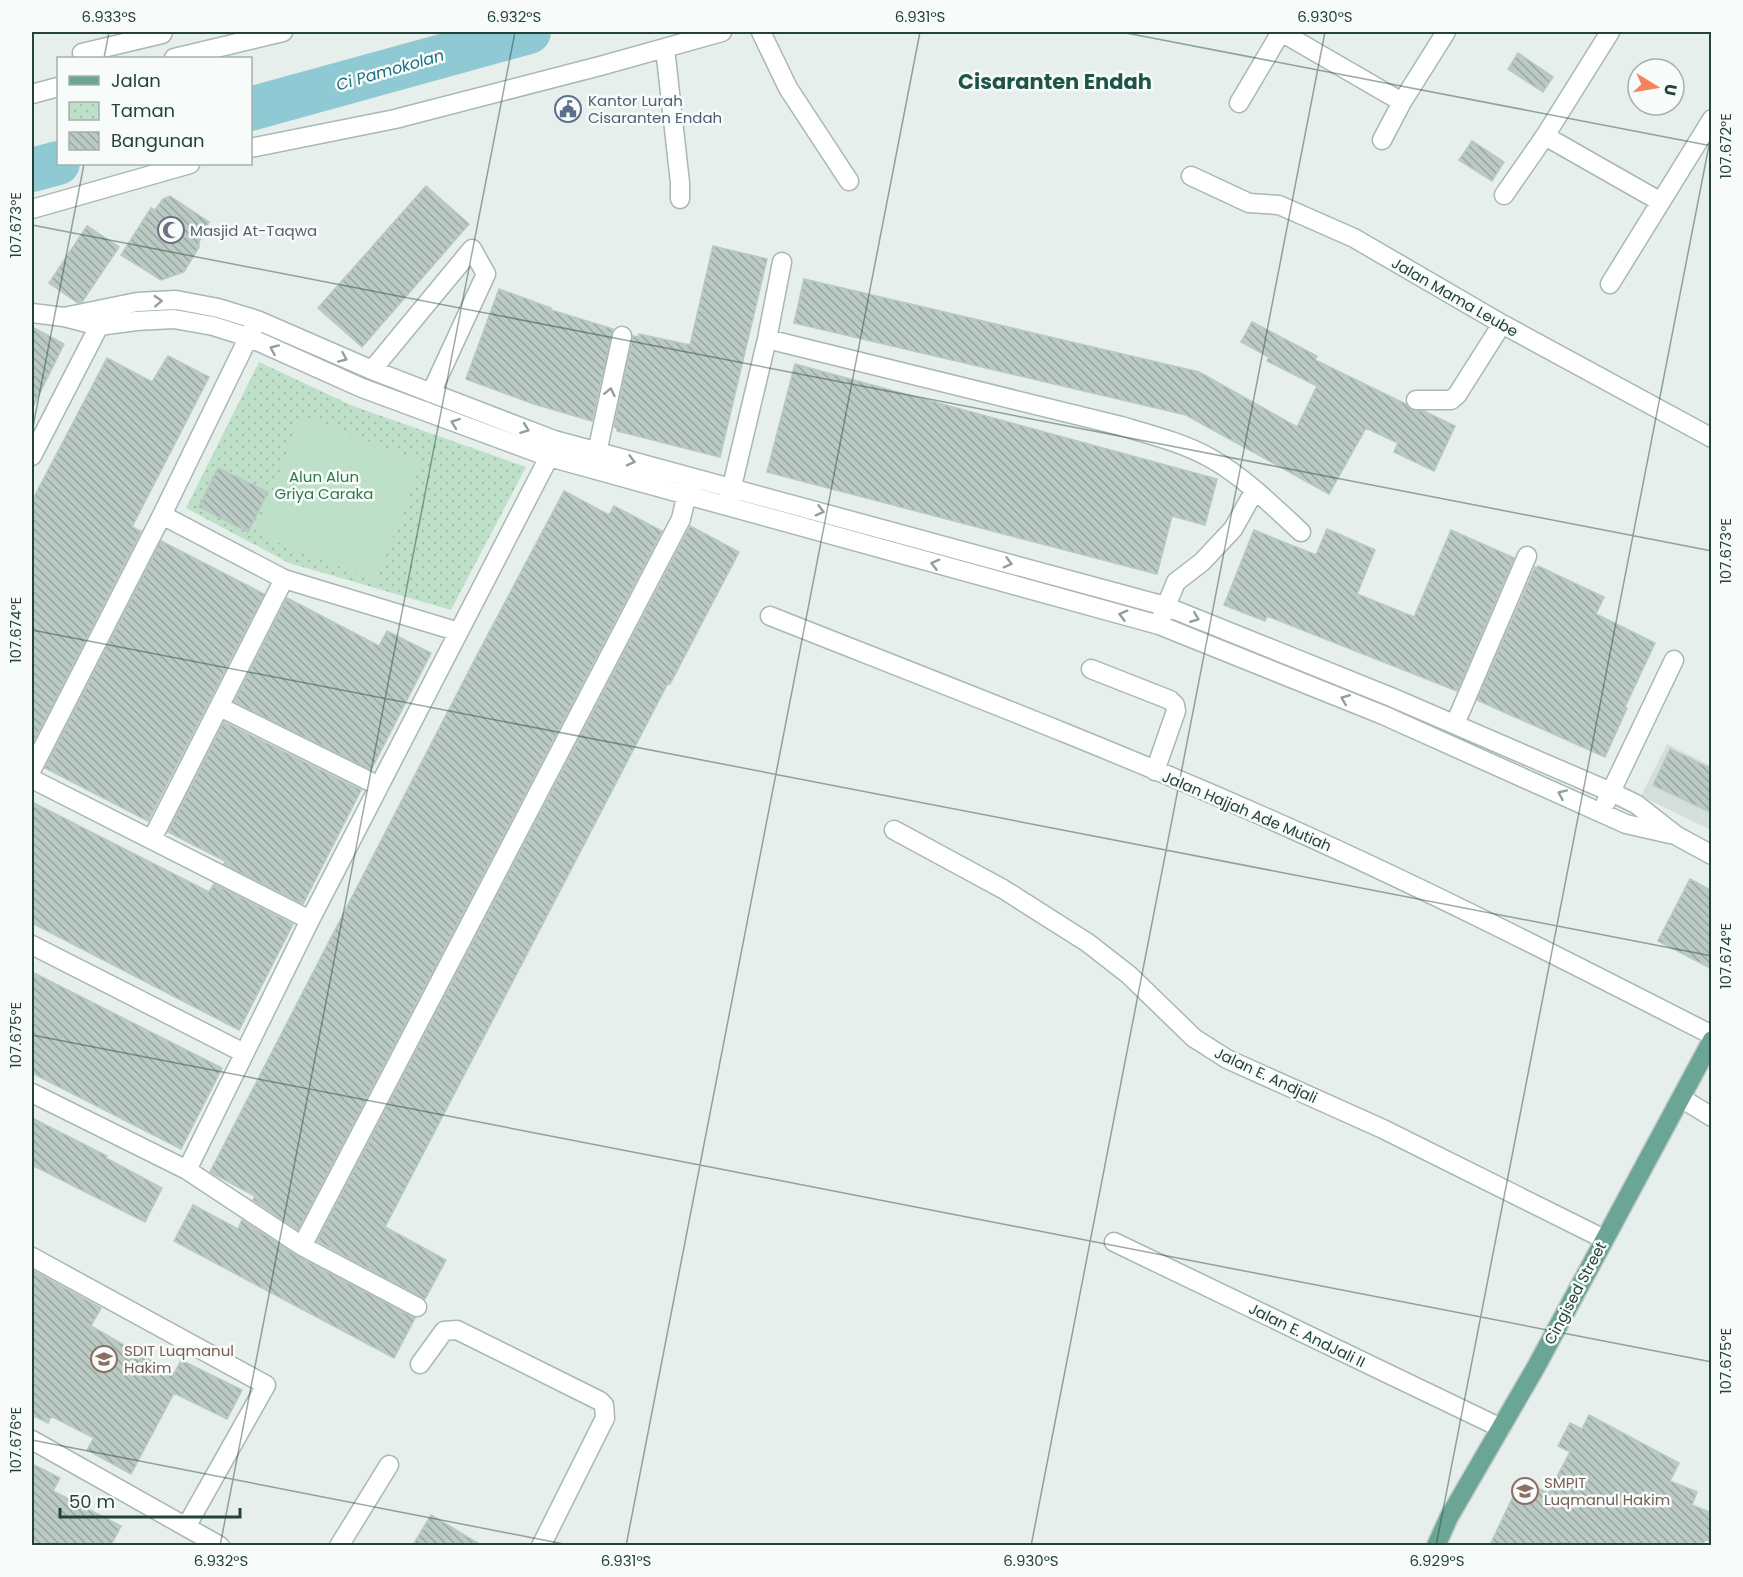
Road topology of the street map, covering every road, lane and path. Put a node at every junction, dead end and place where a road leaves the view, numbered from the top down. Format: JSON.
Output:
{"nodes":[{"id":1,"x":166,"y":32,"type":"edge"},
{"id":2,"x":283,"y":32,"type":"edge"},
{"id":3,"x":722,"y":32,"type":"edge"},
{"id":4,"x":761,"y":32,"type":"edge"},
{"id":5,"x":1281,"y":32,"type":"edge"},
{"id":6,"x":1446,"y":32,"type":"edge"},
{"id":7,"x":1610,"y":32,"type":"edge"},
{"id":8,"x":665,"y":48,"type":"junction"},
{"id":9,"x":82,"y":53,"type":"dead end"},
{"id":10,"x":178,"y":57,"type":"edge"},
{"id":11,"x":57,"y":87,"type":"edge"},
{"id":12,"x":34,"y":89,"type":"edge"},
{"id":13,"x":1402,"y":102,"type":"junction"},
{"id":14,"x":1239,"y":103,"type":"dead end"},
{"id":15,"x":1712,"y":119,"type":"edge"},
{"id":16,"x":1545,"y":136,"type":"junction"},
{"id":17,"x":1382,"y":140,"type":"dead end"},
{"id":18,"x":252,"y":148,"type":"edge"},
{"id":19,"x":186,"y":165,"type":"edge"},
{"id":20,"x":1191,"y":176,"type":"dead end"},
{"id":21,"x":849,"y":181,"type":"dead end"},
{"id":22,"x":1504,"y":195,"type":"dead end"},
{"id":23,"x":680,"y":199,"type":"dead end"},
{"id":24,"x":1661,"y":202,"type":"junction"},
{"id":25,"x":32,"y":209,"type":"edge"},
{"id":26,"x":782,"y":262,"type":"dead end"},
{"id":27,"x":1610,"y":284,"type":"dead end"},
{"id":28,"x":32,"y":313,"type":"edge"},
{"id":29,"x":100,"y":317,"type":"junction"},
{"id":30,"x":257,"y":320,"type":"junction"},
{"id":31,"x":1502,"y":324,"type":"junction"},
{"id":32,"x":622,"y":336,"type":"dead end"},
{"id":33,"x":248,"y":337,"type":"junction"},
{"id":34,"x":768,"y":339,"type":"junction"},
{"id":35,"x":372,"y":370,"type":"junction"},
{"id":36,"x":431,"y":393,"type":"junction"},
{"id":37,"x":1416,"y":400,"type":"dead end"},
{"id":38,"x":1712,"y":438,"type":"edge"},
{"id":39,"x":552,"y":449,"type":"junction"},
{"id":40,"x":597,"y":452,"type":"junction"},
{"id":41,"x":32,"y":456,"type":"edge"},
{"id":42,"x":593,"y":470,"type":"junction"},
{"id":43,"x":691,"y":477,"type":"junction"},
{"id":44,"x":731,"y":487,"type":"junction"},
{"id":45,"x":1255,"y":490,"type":"junction"},
{"id":46,"x":686,"y":495,"type":"junction"},
{"id":47,"x":727,"y":506,"type":"junction"},
{"id":48,"x":162,"y":515,"type":"junction"},
{"id":49,"x":1301,"y":531,"type":"dead end"},
{"id":50,"x":1527,"y":556,"type":"dead end"},
{"id":51,"x":284,"y":579,"type":"junction"},
{"id":52,"x":1165,"y":606,"type":"junction"},
{"id":53,"x":770,"y":616,"type":"dead end"},
{"id":54,"x":1159,"y":625,"type":"junction"},
{"id":55,"x":459,"y":632,"type":"junction"},
{"id":56,"x":1674,"y":660,"type":"dead end"},
{"id":57,"x":1091,"y":669,"type":"dead end"},
{"id":58,"x":1391,"y":697,"type":"junction"},
{"id":59,"x":220,"y":707,"type":"junction"},
{"id":60,"x":1383,"y":715,"type":"junction"},
{"id":61,"x":1455,"y":724,"type":"junction"},
{"id":62,"x":32,"y":769,"type":"edge"},
{"id":63,"x":1155,"y":771,"type":"junction"},
{"id":64,"x":32,"y":779,"type":"edge"},
{"id":65,"x":379,"y":786,"type":"junction"},
{"id":66,"x":1618,"y":795,"type":"junction"},
{"id":67,"x":1608,"y":816,"type":"junction"},
{"id":68,"x":894,"y":830,"type":"dead end"},
{"id":69,"x":1677,"y":836,"type":"junction"},
{"id":70,"x":152,"y":839,"type":"junction"},
{"id":71,"x":1712,"y":855,"type":"edge"},
{"id":72,"x":310,"y":920,"type":"junction"},
{"id":73,"x":32,"y":945,"type":"edge"},
{"id":74,"x":1712,"y":1035,"type":"edge"},
{"id":75,"x":1712,"y":1040,"type":"edge"},
{"id":76,"x":244,"y":1053,"type":"junction"},
{"id":77,"x":32,"y":1093,"type":"edge"},
{"id":78,"x":1681,"y":1098,"type":"junction"},
{"id":79,"x":1712,"y":1117,"type":"edge"},
{"id":80,"x":187,"y":1170,"type":"junction"},
{"id":81,"x":1604,"y":1239,"type":"junction"},
{"id":82,"x":1114,"y":1242,"type":"dead end"},
{"id":83,"x":302,"y":1246,"type":"junction"},
{"id":84,"x":32,"y":1257,"type":"edge"},
{"id":85,"x":417,"y":1307,"type":"dead end"},
{"id":86,"x":420,"y":1364,"type":"dead end"},
{"id":87,"x":1501,"y":1428,"type":"junction"},
{"id":88,"x":32,"y":1440,"type":"edge"},
{"id":89,"x":389,"y":1465,"type":"dead end"},
{"id":90,"x":186,"y":1527,"type":"junction"},
{"id":91,"x":220,"y":1545,"type":"edge"},
{"id":92,"x":339,"y":1545,"type":"edge"},
{"id":93,"x":541,"y":1545,"type":"edge"},
{"id":94,"x":1436,"y":1545,"type":"edge"}],
"edges":[{"from":1,"to":9,"type":"street"},
{"from":2,"to":10,"type":"street"},
{"from":3,"to":8,"type":"street"},
{"from":4,"to":21,"type":"street"},
{"from":5,"to":13,"type":"street"},
{"from":5,"to":14,"type":"street"},
{"from":6,"to":13,"type":"street"},
{"from":7,"to":16,"type":"street"},
{"from":8,"to":18,"type":"street"},
{"from":8,"to":23,"type":"street"},
{"from":11,"to":12,"type":"street"},
{"from":13,"to":17,"type":"street"},
{"from":15,"to":24,"type":"street"},
{"from":16,"to":22,"type":"street"},
{"from":16,"to":24,"type":"street"},
{"from":19,"to":25,"type":"street"},
{"from":20,"to":31,"type":"street","name":"Jalan Mama Leube"},
{"from":24,"to":27,"type":"street"},
{"from":26,"to":34,"type":"street"},
{"from":28,"to":29,"type":"street"},
{"from":29,"to":30,"type":"street","one_way":true},
{"from":29,"to":33,"type":"street"},
{"from":29,"to":41,"type":"street"},
{"from":30,"to":33,"type":"street"},
{"from":30,"to":35,"type":"street","one_way":true},
{"from":31,"to":37,"type":"street"},
{"from":31,"to":38,"type":"street","name":"Jalan Mama Leube"},
{"from":40,"to":32,"type":"street","one_way":true},
{"from":39,"to":33,"type":"street","one_way":true},
{"from":33,"to":48,"type":"street"},
{"from":34,"to":44,"type":"street"},
{"from":34,"to":45,"type":"street"},
{"from":35,"to":36,"type":"street"},
{"from":35,"to":36,"type":"street"},
{"from":36,"to":39,"type":"street","one_way":true},
{"from":39,"to":40,"type":"street"},
{"from":39,"to":42,"type":"street"},
{"from":39,"to":55,"type":"street"},
{"from":40,"to":42,"type":"street"},
{"from":40,"to":43,"type":"street","one_way":true},
{"from":42,"to":46,"type":"street"},
{"from":43,"to":44,"type":"street"},
{"from":43,"to":46,"type":"street"},
{"from":44,"to":47,"type":"street"},
{"from":44,"to":52,"type":"street","one_way":true},
{"from":45,"to":49,"type":"street"},
{"from":45,"to":52,"type":"street"},
{"from":46,"to":47,"type":"street"},
{"from":46,"to":83,"type":"street"},
{"from":54,"to":47,"type":"street","one_way":true},
{"from":48,"to":51,"type":"street"},
{"from":48,"to":62,"type":"street"},
{"from":50,"to":61,"type":"street"},
{"from":51,"to":55,"type":"street"},
{"from":51,"to":59,"type":"street"},
{"from":52,"to":54,"type":"street"},
{"from":52,"to":58,"type":"street","one_way":true},
{"from":53,"to":63,"type":"street","name":"Jalan Hajjah Ade Mutiah"},
{"from":60,"to":54,"type":"street","one_way":true},
{"from":55,"to":65,"type":"street"},
{"from":56,"to":66,"type":"street"},
{"from":57,"to":63,"type":"street"},
{"from":58,"to":60,"type":"street"},
{"from":58,"to":61,"type":"street"},
{"from":59,"to":65,"type":"street"},
{"from":59,"to":70,"type":"street"},
{"from":67,"to":60,"type":"street","one_way":true},
{"from":61,"to":66,"type":"street"},
{"from":63,"to":74,"type":"street","name":"Jalan Hajjah Ade Mutiah"},
{"from":64,"to":70,"type":"street"},
{"from":65,"to":72,"type":"street"},
{"from":66,"to":67,"type":"street"},
{"from":66,"to":69,"type":"street"},
{"from":67,"to":69,"type":"street"},
{"from":68,"to":81,"type":"street","name":"Jalan E. Andjali"},
{"from":69,"to":71,"type":"street"},
{"from":70,"to":72,"type":"street"},
{"from":72,"to":76,"type":"street"},
{"from":73,"to":76,"type":"street"},
{"from":75,"to":78,"type":"main road","name":"Cingised Street"},
{"from":76,"to":80,"type":"street"},
{"from":77,"to":80,"type":"street"},
{"from":78,"to":79,"type":"street"},
{"from":78,"to":81,"type":"main road","name":"Cingised Street"},
{"from":80,"to":83,"type":"street"},
{"from":81,"to":87,"type":"main road","name":"Cingised Street"},
{"from":82,"to":87,"type":"street","name":"Jalan E. AndJali II"},
{"from":83,"to":85,"type":"street"},
{"from":84,"to":90,"type":"street"},
{"from":86,"to":93,"type":"street"},
{"from":87,"to":94,"type":"main road","name":"Cingised Street"},
{"from":88,"to":90,"type":"street"},
{"from":89,"to":92,"type":"street"},
{"from":90,"to":91,"type":"street"}]}
